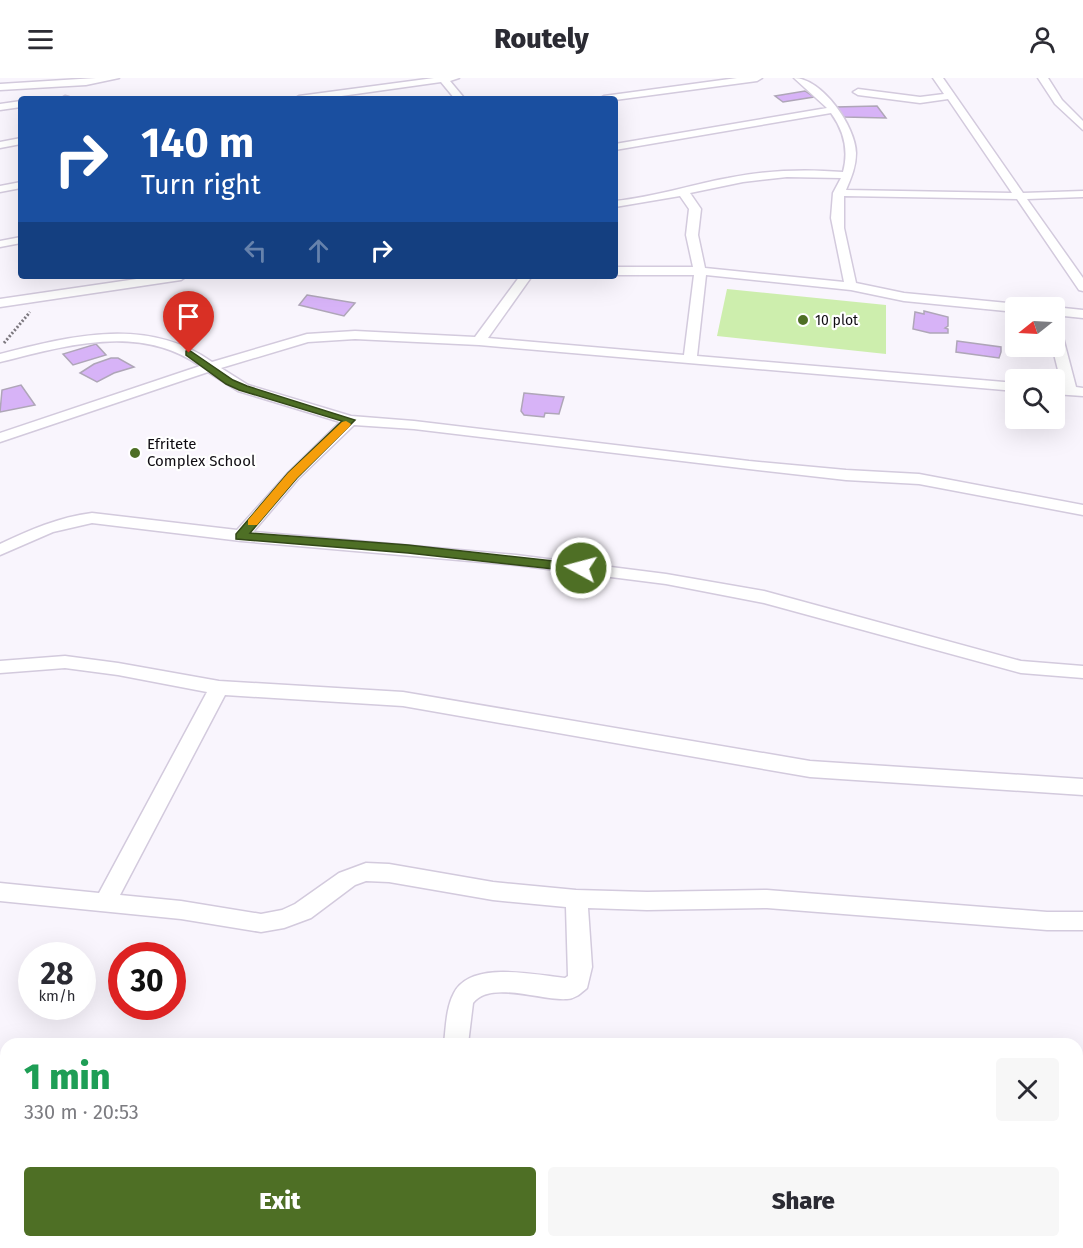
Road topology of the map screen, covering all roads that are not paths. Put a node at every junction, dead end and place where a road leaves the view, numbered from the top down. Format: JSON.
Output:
{"nodes":[{"id":1,"x":114,"y":78,"type":"edge"},
{"id":2,"x":454,"y":78,"type":"edge"},
{"id":3,"x":758,"y":78,"type":"edge"},
{"id":4,"x":799,"y":78,"type":"edge"},
{"id":5,"x":938,"y":78,"type":"edge"},
{"id":6,"x":1043,"y":78,"type":"edge"},
{"id":7,"x":443,"y":79,"type":"edge"},
{"id":8,"x":72,"y":85,"type":"junction"},
{"id":9,"x":0,"y":87,"type":"edge"},
{"id":10,"x":858,"y":92,"type":"dead end"},
{"id":11,"x":67,"y":96,"type":"edge"},
{"id":12,"x":321,"y":96,"type":"edge"},
{"id":13,"x":457,"y":96,"type":"edge"},
{"id":14,"x":950,"y":96,"type":"junction"},
{"id":15,"x":618,"y":97,"type":"edge"},
{"id":16,"x":18,"y":104,"type":"edge"},
{"id":17,"x":0,"y":107,"type":"edge"},
{"id":18,"x":834,"y":110,"type":"junction"},
{"id":19,"x":1083,"y":127,"type":"edge"},
{"id":20,"x":18,"y":142,"type":"edge"},
{"id":21,"x":0,"y":145,"type":"edge"},
{"id":22,"x":618,"y":146,"type":"edge"},
{"id":23,"x":847,"y":175,"type":"junction"},
{"id":24,"x":18,"y":186,"type":"edge"},
{"id":25,"x":0,"y":189,"type":"edge"},
{"id":26,"x":684,"y":193,"type":"junction"},
{"id":27,"x":838,"y":193,"type":"junction"},
{"id":28,"x":1083,"y":194,"type":"edge"},
{"id":29,"x":1018,"y":196,"type":"junction"},
{"id":30,"x":618,"y":204,"type":"edge"},
{"id":31,"x":18,"y":241,"type":"edge"},
{"id":32,"x":0,"y":244,"type":"edge"},
{"id":33,"x":618,"y":272,"type":"edge"},
{"id":34,"x":700,"y":272,"type":"junction"},
{"id":35,"x":162,"y":279,"type":"edge"},
{"id":36,"x":524,"y":279,"type":"edge"},
{"id":37,"x":851,"y":286,"type":"junction"},
{"id":38,"x":1083,"y":287,"type":"edge"},
{"id":39,"x":0,"y":303,"type":"edge"},
{"id":40,"x":1005,"y":307,"type":"edge"},
{"id":41,"x":1065,"y":312,"type":"edge"},
{"id":42,"x":1083,"y":314,"type":"edge"},
{"id":43,"x":479,"y":341,"type":"junction"},
{"id":44,"x":1065,"y":357,"type":"edge"},
{"id":45,"x":0,"y":358,"type":"edge"},
{"id":46,"x":690,"y":358,"type":"junction"},
{"id":47,"x":210,"y":367,"type":"junction"},
{"id":48,"x":1005,"y":386,"type":"edge"},
{"id":49,"x":1077,"y":392,"type":"edge"},
{"id":50,"x":350,"y":420,"type":"junction"},
{"id":51,"x":0,"y":438,"type":"edge"},
{"id":52,"x":1083,"y":510,"type":"edge"},
{"id":53,"x":241,"y":536,"type":"junction"},
{"id":54,"x":0,"y":550,"type":"edge"},
{"id":55,"x":0,"y":667,"type":"edge"},
{"id":56,"x":1083,"y":672,"type":"edge"},
{"id":57,"x":219,"y":688,"type":"junction"},
{"id":58,"x":1083,"y":787,"type":"edge"},
{"id":59,"x":0,"y":892,"type":"edge"},
{"id":60,"x":576,"y":899,"type":"junction"},
{"id":61,"x":105,"y":903,"type":"junction"},
{"id":62,"x":1083,"y":921,"type":"edge"},
{"id":63,"x":457,"y":1038,"type":"edge"}],
"edges":[{"from":1,"to":8,"type":"street"},
{"from":2,"to":7,"type":"street"},
{"from":3,"to":15,"type":"street"},
{"from":4,"to":18,"type":"street"},
{"from":5,"to":14,"type":"street"},
{"from":6,"to":19,"type":"street"},
{"from":7,"to":12,"type":"street"},
{"from":7,"to":13,"type":"street"},
{"from":8,"to":9,"type":"street"},
{"from":8,"to":11,"type":"street"},
{"from":10,"to":14,"type":"street"},
{"from":14,"to":29,"type":"street"},
{"from":16,"to":17,"type":"street"},
{"from":18,"to":22,"type":"street"},
{"from":18,"to":23,"type":"street"},
{"from":20,"to":21,"type":"street"},
{"from":23,"to":26,"type":"street"},
{"from":23,"to":27,"type":"street"},
{"from":24,"to":25,"type":"street"},
{"from":26,"to":30,"type":"street"},
{"from":26,"to":34,"type":"street"},
{"from":27,"to":29,"type":"street"},
{"from":27,"to":37,"type":"street"},
{"from":28,"to":29,"type":"street"},
{"from":29,"to":38,"type":"street"},
{"from":31,"to":32,"type":"street"},
{"from":33,"to":34,"type":"street"},
{"from":34,"to":37,"type":"street"},
{"from":34,"to":46,"type":"street"},
{"from":35,"to":39,"type":"street"},
{"from":36,"to":43,"type":"street"},
{"from":37,"to":40,"type":"street"},
{"from":41,"to":42,"type":"street"},
{"from":43,"to":46,"type":"street"},
{"from":43,"to":47,"type":"street"},
{"from":44,"to":49,"type":"street"},
{"from":45,"to":47,"type":"street"},
{"from":46,"to":48,"type":"street"},
{"from":47,"to":50,"type":"street"},
{"from":47,"to":51,"type":"street"},
{"from":50,"to":52,"type":"street"},
{"from":50,"to":53,"type":"street"},
{"from":53,"to":54,"type":"street"},
{"from":53,"to":56,"type":"street"},
{"from":55,"to":57,"type":"street"},
{"from":57,"to":58,"type":"street"},
{"from":57,"to":61,"type":"street"},
{"from":59,"to":61,"type":"street"},
{"from":60,"to":61,"type":"street"},
{"from":60,"to":62,"type":"street"},
{"from":60,"to":63,"type":"street"}]}
